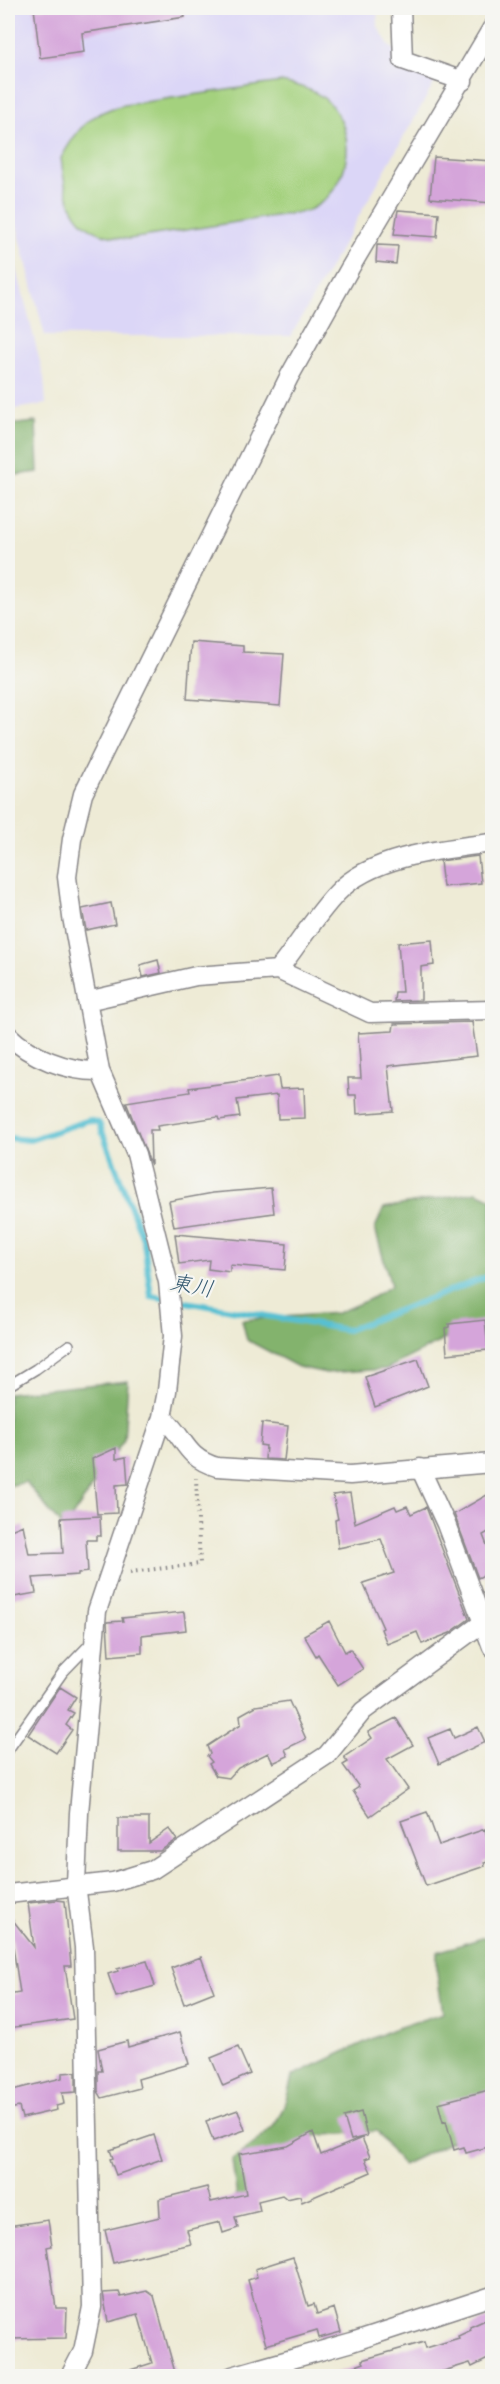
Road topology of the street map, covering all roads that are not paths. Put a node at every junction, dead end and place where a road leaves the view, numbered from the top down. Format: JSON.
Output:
{"nodes":[{"id":1,"x":401,"y":8,"type":"edge"},
{"id":2,"x":492,"y":28,"type":"edge"},
{"id":3,"x":463,"y":81,"type":"junction"},
{"id":4,"x":492,"y":843,"type":"edge"},
{"id":5,"x":278,"y":970,"type":"junction"},
{"id":6,"x":87,"y":1001,"type":"junction"},
{"id":7,"x":492,"y":1010,"type":"edge"},
{"id":8,"x":12,"y":1044,"type":"edge"},
{"id":9,"x":100,"y":1071,"type":"junction"},
{"id":10,"x":69,"y":1345,"type":"dead end"},
{"id":11,"x":8,"y":1386,"type":"edge"},
{"id":12,"x":162,"y":1417,"type":"junction"},
{"id":13,"x":492,"y":1463,"type":"edge"},
{"id":14,"x":420,"y":1468,"type":"junction"},
{"id":15,"x":488,"y":1620,"type":"edge"},
{"id":16,"x":93,"y":1640,"type":"junction"},
{"id":17,"x":492,"y":1647,"type":"edge"},
{"id":18,"x":8,"y":1750,"type":"edge"},
{"id":19,"x":76,"y":1884,"type":"junction"},
{"id":20,"x":8,"y":1894,"type":"edge"},
{"id":21,"x":492,"y":2296,"type":"edge"},
{"id":22,"x":70,"y":2376,"type":"edge"},
{"id":23,"x":232,"y":2376,"type":"edge"}],
"edges":[{"from":1,"to":3,"type":"street"},
{"from":2,"to":3,"type":"street"},
{"from":3,"to":6,"type":"street"},
{"from":4,"to":5,"type":"street"},
{"from":5,"to":6,"type":"street"},
{"from":5,"to":7,"type":"street"},
{"from":6,"to":9,"type":"street"},
{"from":8,"to":9,"type":"street"},
{"from":9,"to":12,"type":"street"},
{"from":10,"to":11,"type":"lane"},
{"from":12,"to":14,"type":"street"},
{"from":12,"to":16,"type":"street"},
{"from":13,"to":14,"type":"street"},
{"from":14,"to":15,"type":"street"},
{"from":15,"to":17,"type":"street"},
{"from":15,"to":19,"type":"street"},
{"from":16,"to":18,"type":"lane"},
{"from":16,"to":19,"type":"street"},
{"from":19,"to":20,"type":"street"},
{"from":19,"to":22,"type":"street"},
{"from":21,"to":23,"type":"street"}]}
